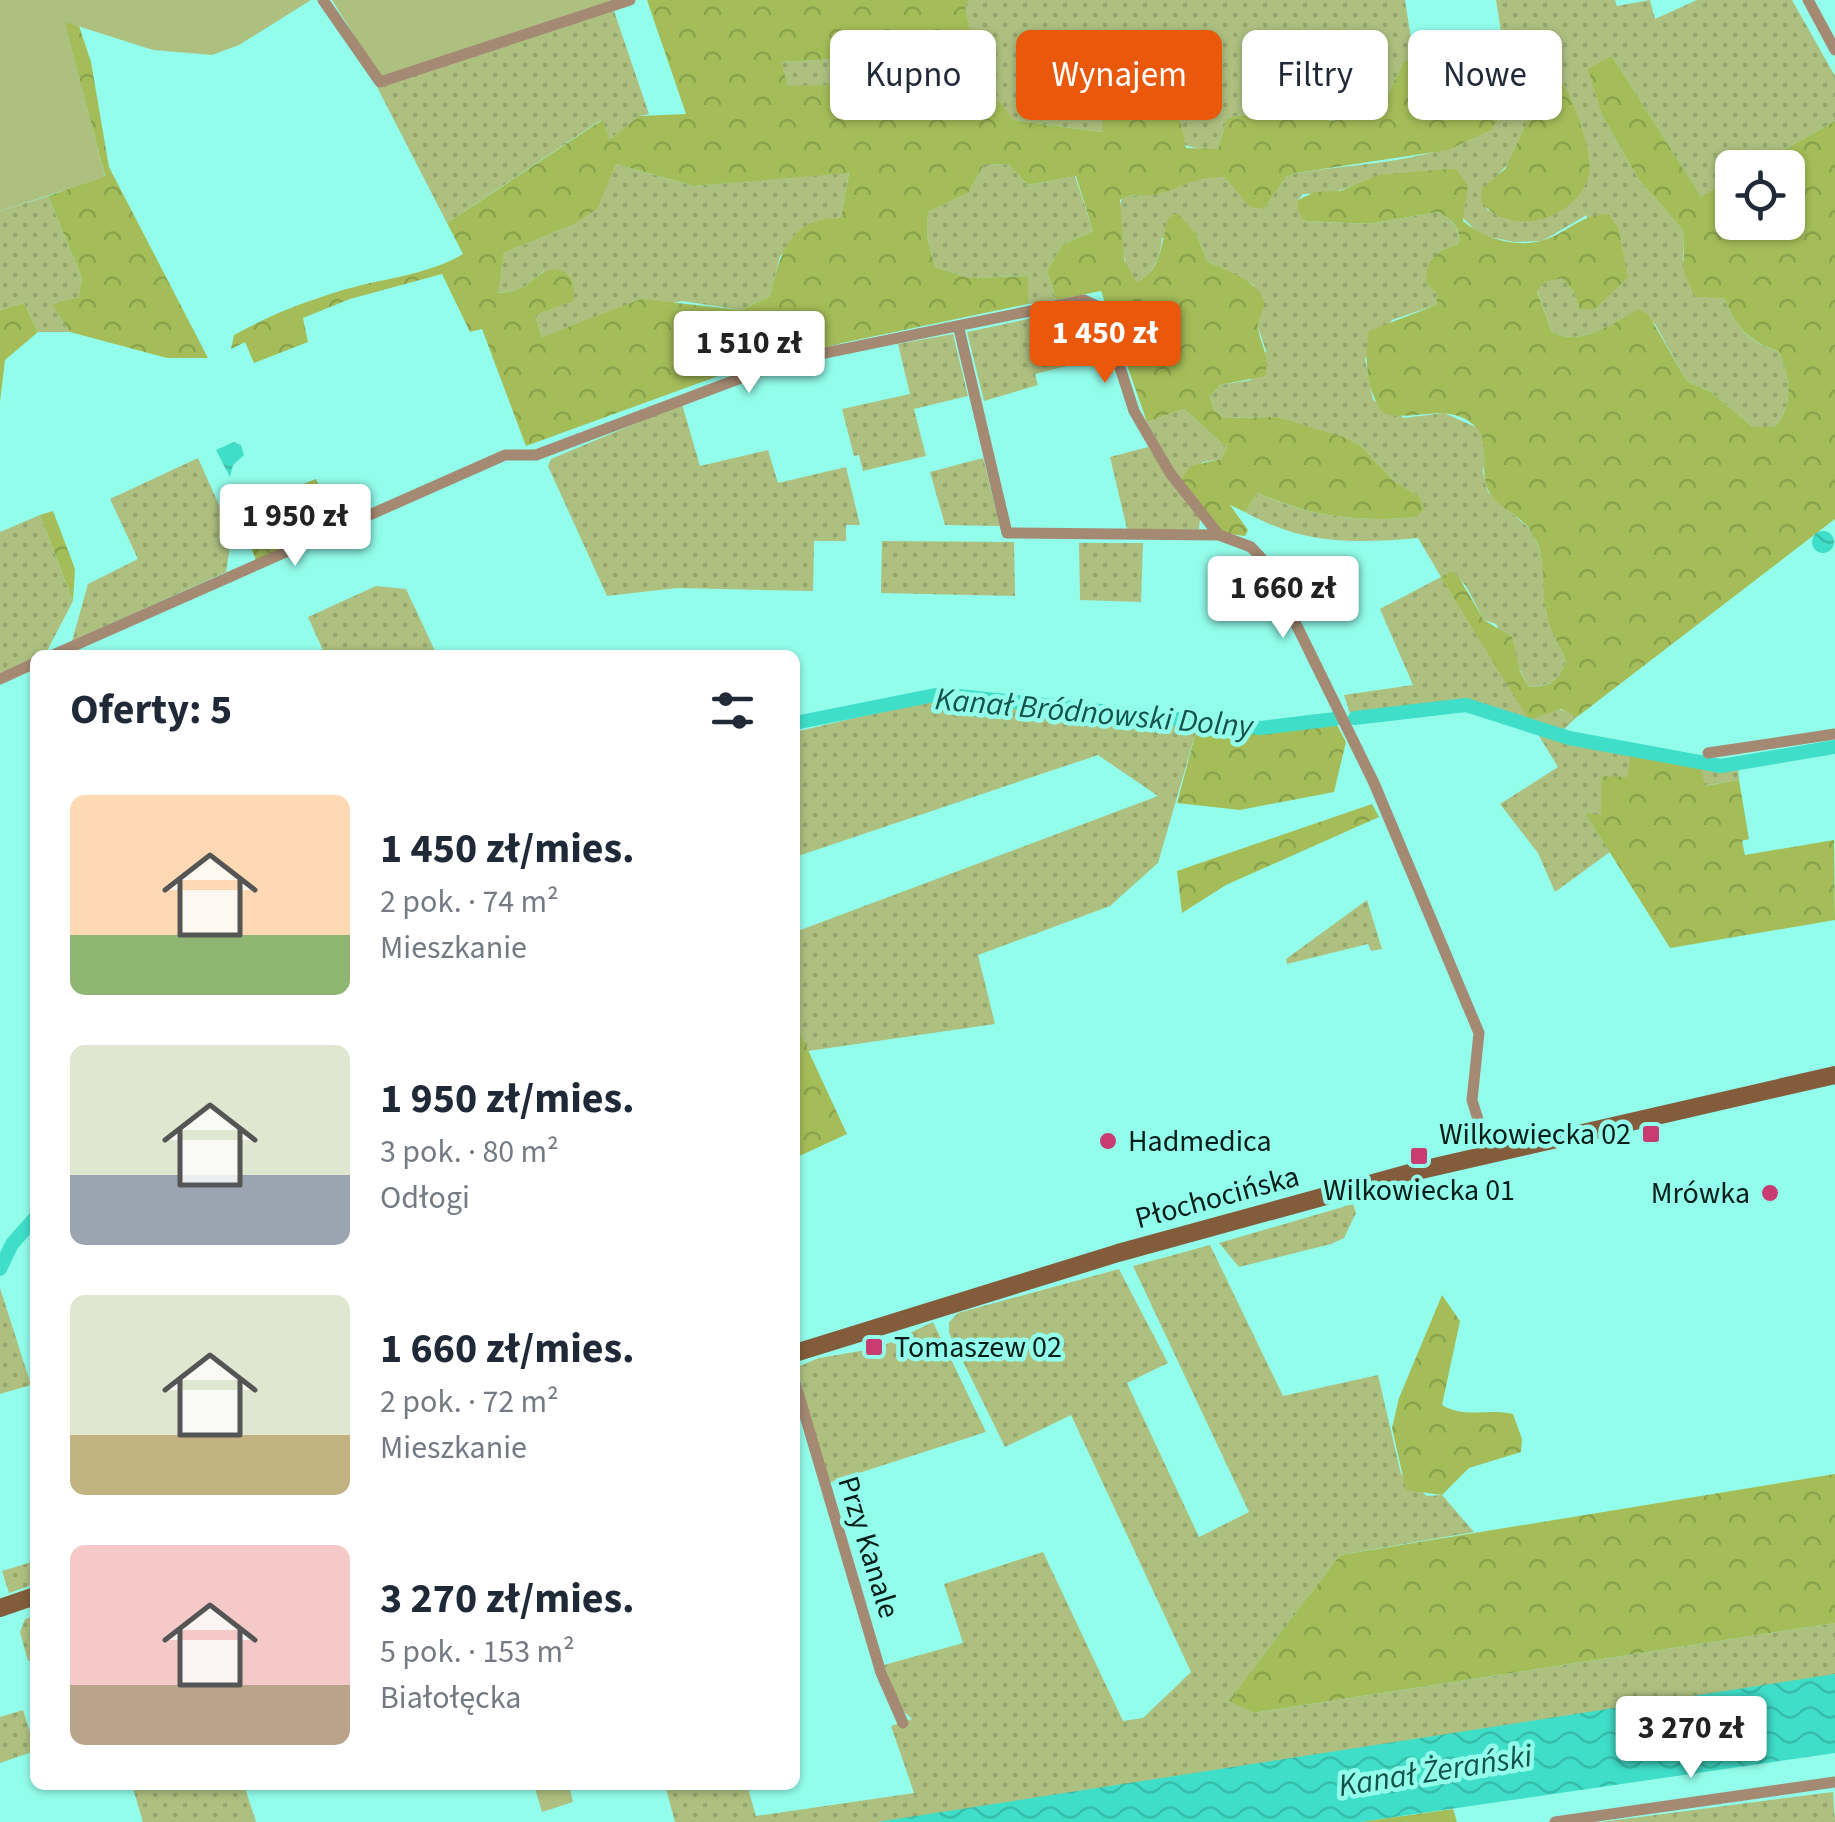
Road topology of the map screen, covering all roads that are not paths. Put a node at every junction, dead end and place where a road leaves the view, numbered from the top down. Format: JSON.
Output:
{"nodes":[{"id":1,"x":323,"y":0,"type":"edge"},
{"id":2,"x":630,"y":0,"type":"edge"},
{"id":3,"x":1808,"y":0,"type":"edge"},
{"id":4,"x":1835,"y":50,"type":"edge"},
{"id":5,"x":959,"y":329,"type":"junction"},
{"id":6,"x":1219,"y":534,"type":"junction"},
{"id":7,"x":64,"y":650,"type":"edge"},
{"id":8,"x":30,"y":665,"type":"edge"},
{"id":9,"x":0,"y":679,"type":"edge"},
{"id":10,"x":1835,"y":734,"type":"edge"},
{"id":11,"x":1708,"y":752,"type":"dead end"},
{"id":12,"x":1835,"y":1076,"type":"edge"},
{"id":13,"x":1489,"y":1155,"type":"junction"},
{"id":14,"x":800,"y":1351,"type":"edge"},
{"id":15,"x":800,"y":1399,"type":"edge"},
{"id":16,"x":30,"y":1597,"type":"edge"},
{"id":17,"x":1,"y":1605,"type":"edge"},
{"id":18,"x":903,"y":1723,"type":"dead end"},
{"id":19,"x":1835,"y":1782,"type":"edge"},
{"id":20,"x":1555,"y":1822,"type":"edge"}],
"edges":[{"from":1,"to":2,"type":"street"},
{"from":3,"to":4,"type":"street"},
{"from":5,"to":6,"type":"street"},
{"from":5,"to":6,"type":"street"},
{"from":5,"to":7,"type":"street"},
{"from":6,"to":13,"type":"street"},
{"from":8,"to":9,"type":"street"},
{"from":10,"to":11,"type":"street"},
{"from":12,"to":13,"type":"main road","name":"Płochocińska"},
{"from":13,"to":14,"type":"main road","name":"Płochocińska"},
{"from":15,"to":18,"type":"street","name":"Przy Kanale"},
{"from":16,"to":17,"type":"main road"},
{"from":19,"to":20,"type":"street"}]}
